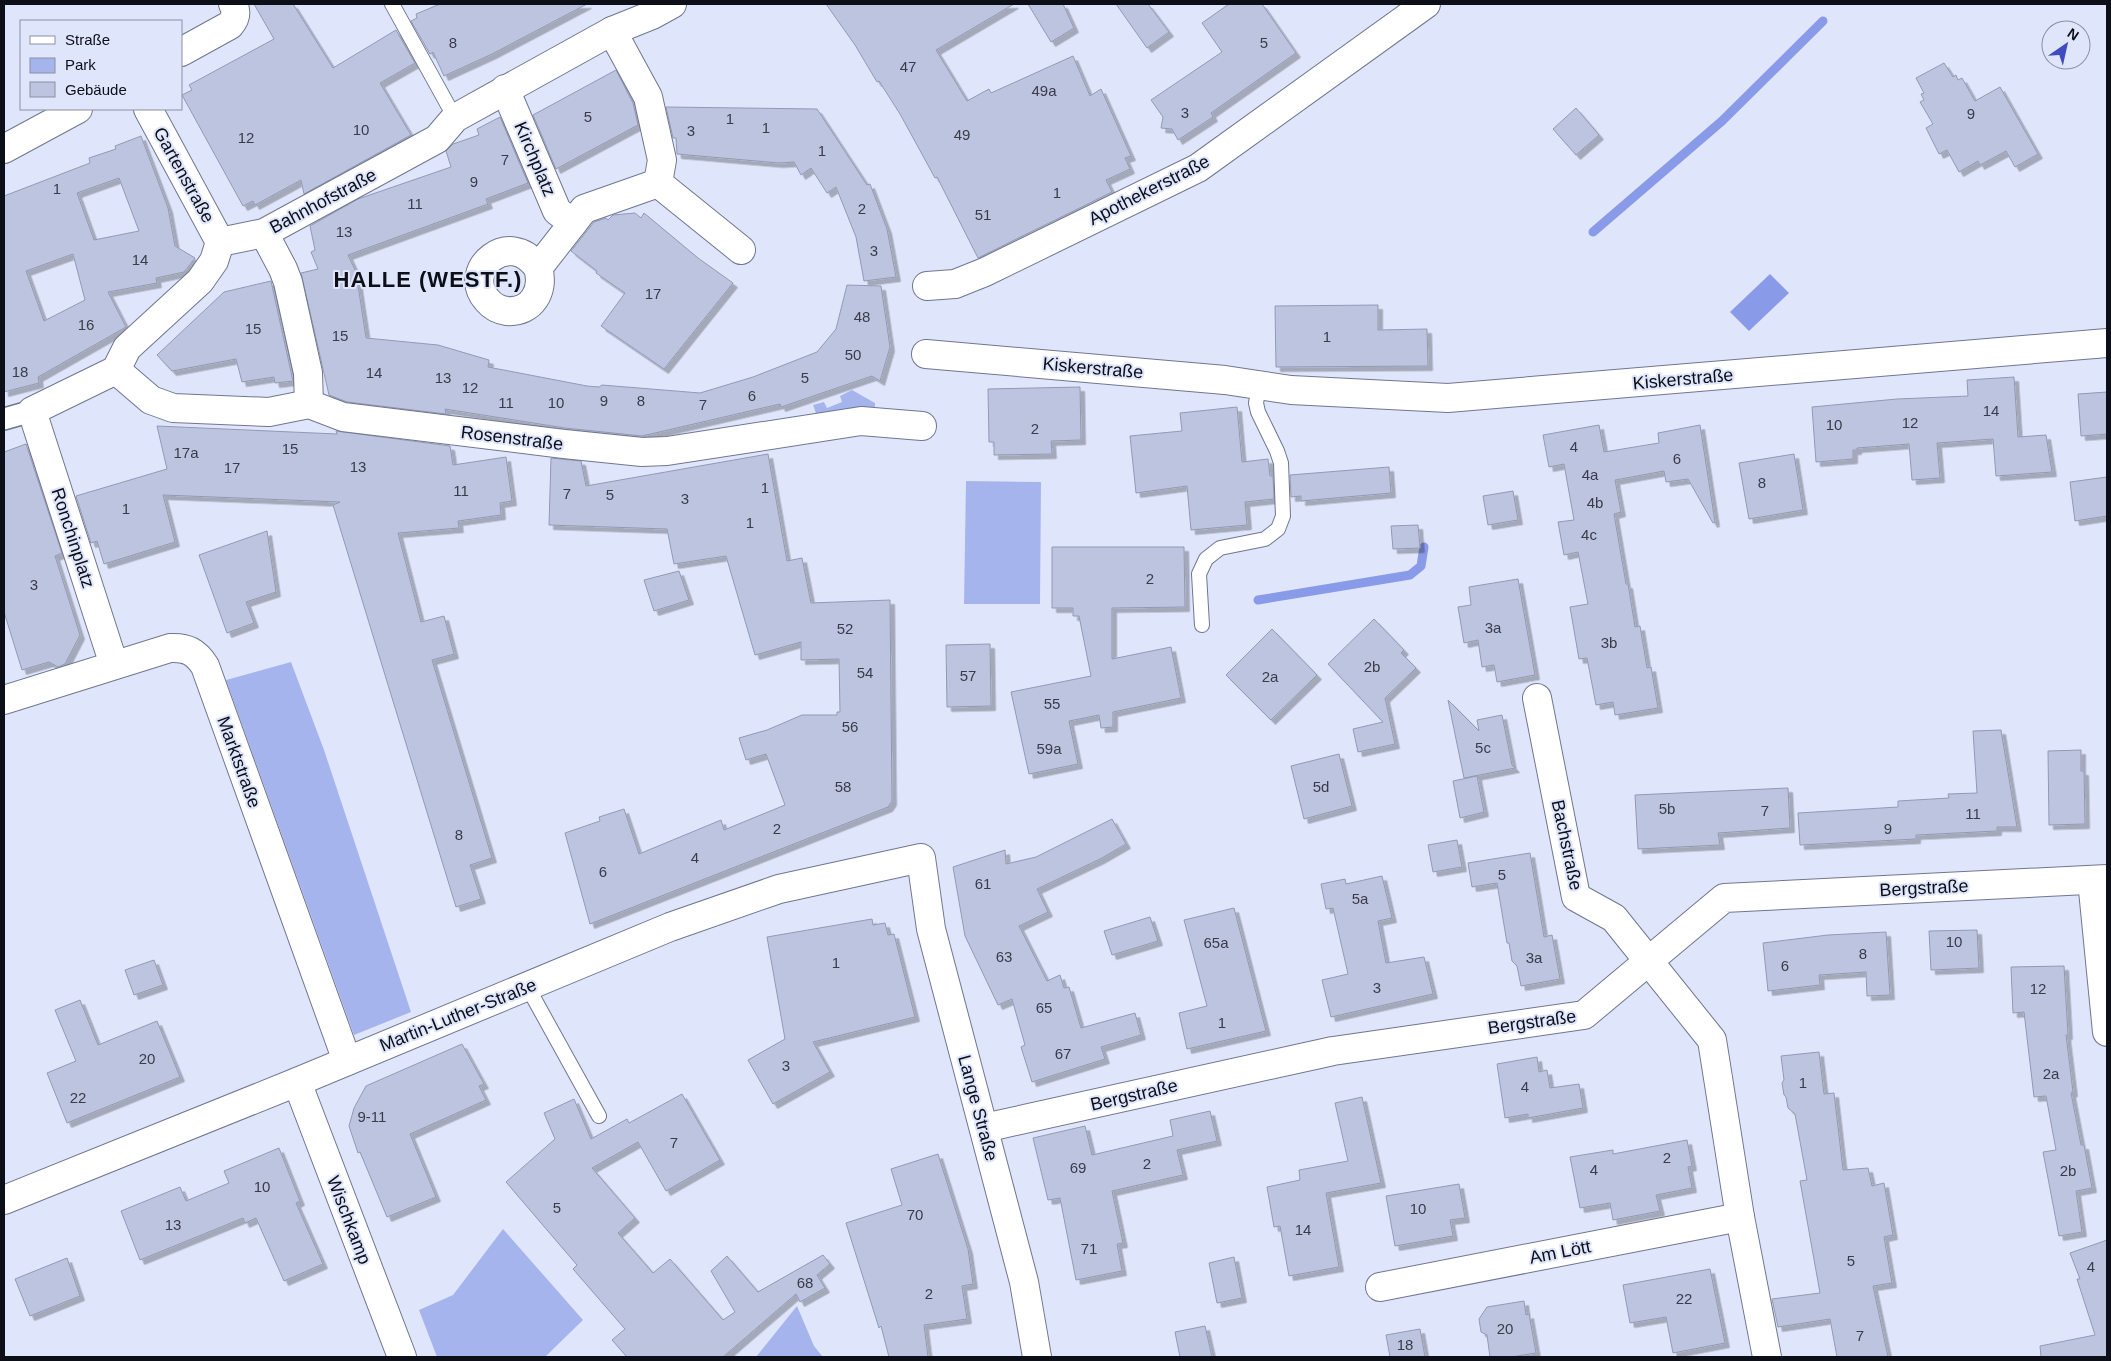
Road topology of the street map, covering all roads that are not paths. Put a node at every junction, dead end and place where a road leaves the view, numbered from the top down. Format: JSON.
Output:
{"nodes":[{"id":1,"x":232,"y":4,"type":"edge"},
{"id":2,"x":392,"y":4,"type":"edge"},
{"id":3,"x":672,"y":4,"type":"edge"},
{"id":4,"x":1426,"y":4,"type":"edge"},
{"id":5,"x":612,"y":31,"type":"junction"},
{"id":6,"x":182,"y":51,"type":"edge"},
{"id":7,"x":505,"y":90,"type":"junction"},
{"id":8,"x":76,"y":110,"type":"edge"},
{"id":9,"x":149,"y":110,"type":"edge"},
{"id":10,"x":455,"y":118,"type":"junction"},
{"id":11,"x":4,"y":149,"type":"edge"},
{"id":12,"x":658,"y":183,"type":"junction"},
{"id":13,"x":573,"y":223,"type":"junction"},
{"id":14,"x":264,"y":233,"type":"junction"},
{"id":15,"x":220,"y":242,"type":"junction"},
{"id":16,"x":741,"y":250,"type":"dead end"},
{"id":17,"x":538,"y":268,"type":"dead end"},
{"id":18,"x":927,"y":286,"type":"dead end"},
{"id":19,"x":2107,"y":344,"type":"edge"},
{"id":20,"x":926,"y":354,"type":"dead end"},
{"id":21,"x":116,"y":370,"type":"junction"},
{"id":22,"x":1259,"y":386,"type":"junction"},
{"id":23,"x":309,"y":404,"type":"junction"},
{"id":24,"x":32,"y":411,"type":"junction"},
{"id":25,"x":4,"y":419,"type":"edge"},
{"id":26,"x":922,"y":426,"type":"dead end"},
{"id":27,"x":1202,"y":625,"type":"dead end"},
{"id":28,"x":114,"y":665,"type":"junction"},
{"id":29,"x":1537,"y":698,"type":"dead end"},
{"id":30,"x":4,"y":700,"type":"edge"},
{"id":31,"x":921,"y":858,"type":"joint"},
{"id":32,"x":2100,"y":880,"type":"edge"},
{"id":33,"x":1650,"y":960,"type":"junction"},
{"id":34,"x":527,"y":986,"type":"junction"},
{"id":35,"x":2107,"y":1032,"type":"edge"},
{"id":36,"x":347,"y":1061,"type":"junction"},
{"id":37,"x":297,"y":1082,"type":"junction"},
{"id":38,"x":599,"y":1116,"type":"dead end"},
{"id":39,"x":984,"y":1128,"type":"junction"},
{"id":40,"x":4,"y":1200,"type":"edge"},
{"id":41,"x":1740,"y":1217,"type":"junction"},
{"id":42,"x":1380,"y":1287,"type":"dead end"},
{"id":43,"x":402,"y":1357,"type":"edge"},
{"id":44,"x":1037,"y":1357,"type":"edge"},
{"id":45,"x":1768,"y":1357,"type":"edge"}],
"edges":[{"from":1,"to":6,"type":"street"},
{"from":2,"to":10,"type":"lane"},
{"from":3,"to":5,"type":"street","name":"Bahnhofstraße"},
{"from":4,"to":18,"type":"street","name":"Apothekerstraße"},
{"from":5,"to":7,"type":"street","name":"Bahnhofstraße"},
{"from":5,"to":12,"type":"street"},
{"from":7,"to":10,"type":"street","name":"Bahnhofstraße"},
{"from":7,"to":13,"type":"street","name":"Kirchplatz"},
{"from":8,"to":11,"type":"street"},
{"from":9,"to":15,"type":"street","name":"Gartenstraße"},
{"from":10,"to":14,"type":"street","name":"Bahnhofstraße"},
{"from":12,"to":13,"type":"street"},
{"from":12,"to":16,"type":"street"},
{"from":13,"to":17,"type":"street"},
{"from":14,"to":15,"type":"street","name":"Bahnhofstraße"},
{"from":14,"to":23,"type":"street"},
{"from":15,"to":21,"type":"street"},
{"from":19,"to":22,"type":"street","name":"Kiskerstraße"},
{"from":20,"to":22,"type":"street","name":"Kiskerstraße"},
{"from":21,"to":23,"type":"street"},
{"from":21,"to":24,"type":"street"},
{"from":22,"to":27,"type":"lane"},
{"from":23,"to":26,"type":"street","name":"Rosenstraße"},
{"from":24,"to":25,"type":"street"},
{"from":24,"to":28,"type":"street","name":"Ronchinplatz"},
{"from":28,"to":30,"type":"street","name":"Marktstraße"},
{"from":28,"to":36,"type":"street","name":"Marktstraße"},
{"from":29,"to":33,"type":"street","name":"Bachstraße"},
{"from":31,"to":34,"type":"street","name":"Martin-Luther-Straße"},
{"from":31,"to":39,"type":"street","name":"Lange Straße"},
{"from":32,"to":33,"type":"street","name":"Bergstraße"},
{"from":32,"to":35,"type":"street"},
{"from":33,"to":39,"type":"street","name":"Bergstraße"},
{"from":33,"to":41,"type":"street"},
{"from":34,"to":36,"type":"street","name":"Martin-Luther-Straße"},
{"from":34,"to":38,"type":"lane"},
{"from":36,"to":37,"type":"street","name":"Martin-Luther-Straße"},
{"from":37,"to":40,"type":"street","name":"Martin-Luther-Straße"},
{"from":37,"to":43,"type":"street","name":"Wischkamp"},
{"from":39,"to":44,"type":"street","name":"Lange Straße"},
{"from":41,"to":42,"type":"street","name":"Am Lött"},
{"from":41,"to":45,"type":"street"}]}
